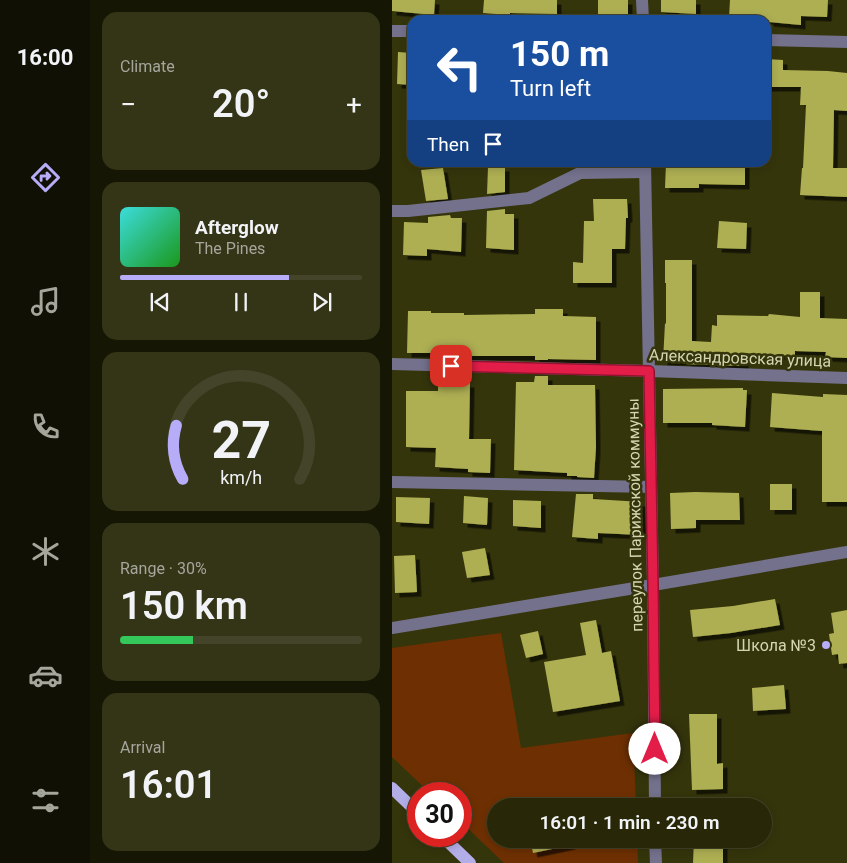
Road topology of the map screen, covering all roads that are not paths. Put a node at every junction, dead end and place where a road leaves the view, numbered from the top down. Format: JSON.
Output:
{"nodes":[{"id":1,"x":642,"y":0,"type":"edge"},
{"id":2,"x":642,"y":15,"type":"edge"},
{"id":3,"x":392,"y":31,"type":"edge"},
{"id":4,"x":407,"y":31,"type":"edge"},
{"id":5,"x":771,"y":40,"type":"edge"},
{"id":6,"x":846,"y":42,"type":"edge"},
{"id":7,"x":645,"y":167,"type":"edge"},
{"id":8,"x":392,"y":211,"type":"edge"},
{"id":9,"x":392,"y":364,"type":"edge"},
{"id":10,"x":649,"y":371,"type":"junction"},
{"id":11,"x":846,"y":378,"type":"edge"},
{"id":12,"x":392,"y":482,"type":"edge"},
{"id":13,"x":652,"y":487,"type":"junction"},
{"id":14,"x":846,"y":552,"type":"edge"},
{"id":15,"x":653,"y":585,"type":"junction"},
{"id":16,"x":392,"y":628,"type":"edge"},
{"id":17,"x":392,"y":788,"type":"edge"},
{"id":18,"x":655,"y":798,"type":"edge"},
{"id":19,"x":407,"y":802,"type":"edge"},
{"id":20,"x":453,"y":847,"type":"edge"},
{"id":21,"x":655,"y":848,"type":"edge"},
{"id":22,"x":470,"y":863,"type":"edge"},
{"id":23,"x":656,"y":863,"type":"edge"}],
"edges":[{"from":1,"to":2,"type":"street"},
{"from":3,"to":4,"type":"street"},
{"from":5,"to":6,"type":"street"},
{"from":7,"to":8,"type":"street"},
{"from":7,"to":10,"type":"street","name":"переулок Парижской коммуны"},
{"from":9,"to":10,"type":"street","name":"Александровская улица"},
{"from":10,"to":11,"type":"street","name":"Александровская улица"},
{"from":10,"to":13,"type":"street","name":"переулок Парижской коммуны"},
{"from":12,"to":13,"type":"street"},
{"from":13,"to":15,"type":"street","name":"переулок Парижской коммуны"},
{"from":14,"to":15,"type":"street"},
{"from":15,"to":16,"type":"street"},
{"from":15,"to":18,"type":"street","name":"переулок Парижской коммуны"},
{"from":17,"to":19,"type":"main road"},
{"from":20,"to":22,"type":"main road"},
{"from":21,"to":23,"type":"street"}]}
